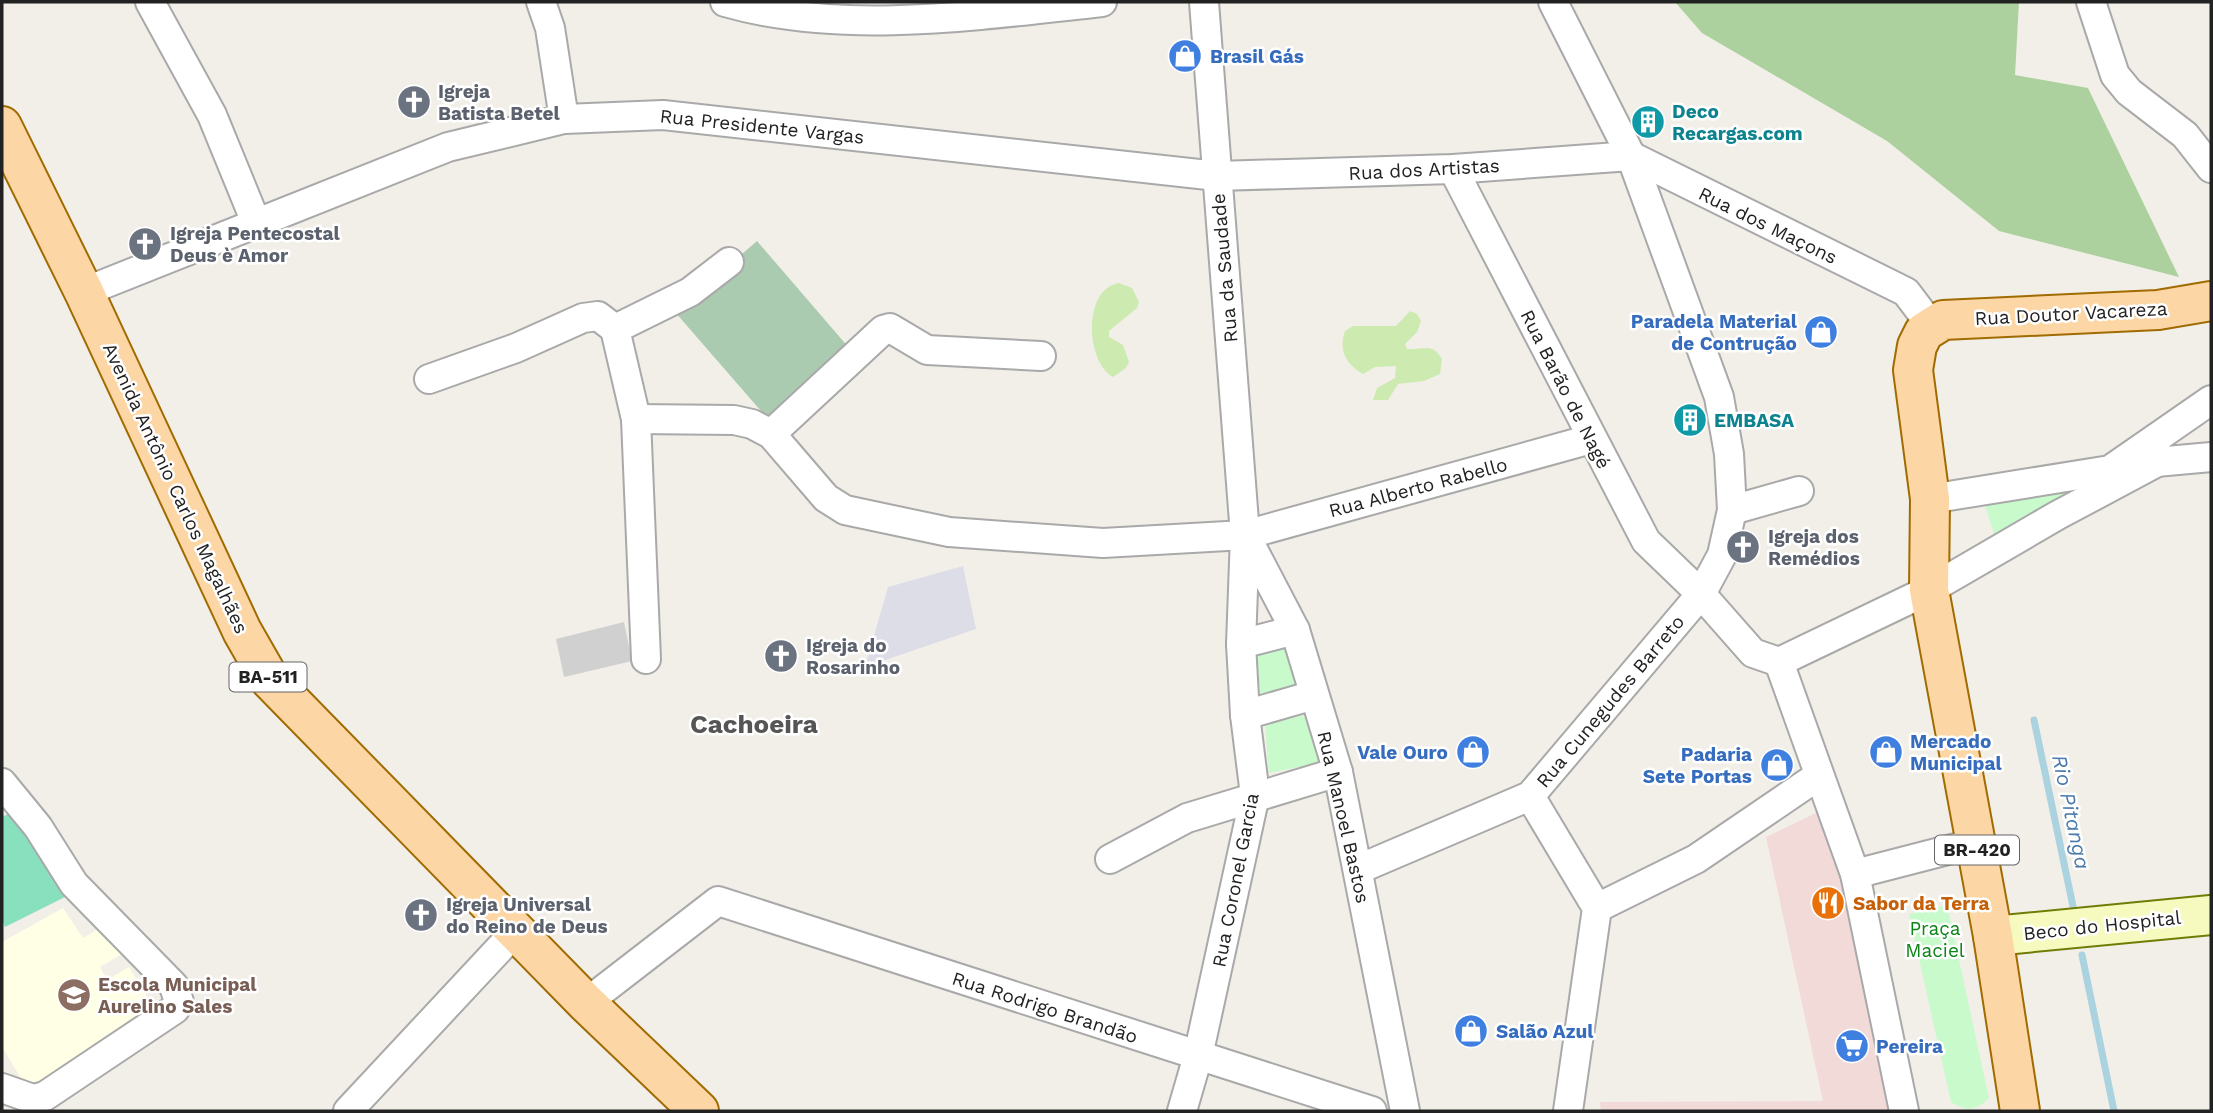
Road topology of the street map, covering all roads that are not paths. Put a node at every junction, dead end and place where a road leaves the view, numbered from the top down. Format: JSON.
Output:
{"nodes":[{"id":1,"x":150,"y":2,"type":"edge"},
{"id":2,"x":541,"y":2,"type":"edge"},
{"id":3,"x":725,"y":2,"type":"edge"},
{"id":4,"x":1102,"y":2,"type":"edge"},
{"id":5,"x":1204,"y":2,"type":"edge"},
{"id":6,"x":1553,"y":2,"type":"edge"},
{"id":7,"x":2091,"y":2,"type":"edge"},
{"id":8,"x":564,"y":118,"type":"junction"},
{"id":9,"x":2,"y":126,"type":"edge"},
{"id":10,"x":1630,"y":156,"type":"junction"},
{"id":11,"x":2211,"y":168,"type":"edge"},
{"id":12,"x":1453,"y":169,"type":"junction"},
{"id":13,"x":1217,"y":176,"type":"junction"},
{"id":14,"x":257,"y":225,"type":"junction"},
{"id":15,"x":729,"y":262,"type":"dead end"},
{"id":16,"x":85,"y":292,"type":"junction"},
{"id":17,"x":2211,"y":301,"type":"edge"},
{"id":18,"x":1931,"y":325,"type":"junction"},
{"id":19,"x":615,"y":329,"type":"junction"},
{"id":20,"x":1041,"y":356,"type":"dead end"},
{"id":21,"x":429,"y":379,"type":"dead end"},
{"id":22,"x":2211,"y":400,"type":"edge"},
{"id":23,"x":636,"y":419,"type":"junction"},
{"id":24,"x":771,"y":434,"type":"junction"},
{"id":25,"x":1591,"y":439,"type":"junction"},
{"id":26,"x":2211,"y":457,"type":"edge"},
{"id":27,"x":2163,"y":459,"type":"junction"},
{"id":28,"x":2110,"y":470,"type":"junction"},
{"id":29,"x":1799,"y":491,"type":"dead end"},
{"id":30,"x":1930,"y":499,"type":"junction"},
{"id":31,"x":1732,"y":510,"type":"junction"},
{"id":32,"x":1245,"y":535,"type":"junction"},
{"id":33,"x":1929,"y":590,"type":"junction"},
{"id":34,"x":1701,"y":594,"type":"junction"},
{"id":35,"x":1295,"y":630,"type":"junction"},
{"id":36,"x":1241,"y":643,"type":"junction"},
{"id":37,"x":646,"y":659,"type":"dead end"},
{"id":38,"x":1779,"y":662,"type":"junction"},
{"id":39,"x":1314,"y":695,"type":"junction"},
{"id":40,"x":1245,"y":715,"type":"junction"},
{"id":41,"x":1338,"y":772,"type":"junction"},
{"id":42,"x":1818,"y":776,"type":"junction"},
{"id":43,"x":2,"y":783,"type":"edge"},
{"id":44,"x":1255,"y":796,"type":"junction"},
{"id":45,"x":1530,"y":796,"type":"junction"},
{"id":46,"x":1975,"y":843,"type":"junction"},
{"id":47,"x":1110,"y":859,"type":"dead end"},
{"id":48,"x":1359,"y":869,"type":"junction"},
{"id":49,"x":1855,"y":874,"type":"junction"},
{"id":50,"x":1597,"y":908,"type":"junction"},
{"id":51,"x":2211,"y":915,"type":"edge"},
{"id":52,"x":515,"y":932,"type":"junction"},
{"id":53,"x":1993,"y":936,"type":"junction"},
{"id":54,"x":586,"y":1003,"type":"junction"},
{"id":55,"x":1198,"y":1056,"type":"junction"},
{"id":56,"x":2,"y":1088,"type":"edge"},
{"id":57,"x":348,"y":1111,"type":"edge"},
{"id":58,"x":699,"y":1111,"type":"edge"},
{"id":59,"x":1182,"y":1111,"type":"edge"},
{"id":60,"x":1372,"y":1111,"type":"edge"},
{"id":61,"x":1405,"y":1111,"type":"edge"},
{"id":62,"x":1568,"y":1111,"type":"edge"},
{"id":63,"x":1904,"y":1111,"type":"edge"},
{"id":64,"x":2021,"y":1111,"type":"edge"}],
"edges":[{"from":1,"to":14,"type":"street"},
{"from":2,"to":8,"type":"street"},
{"from":3,"to":4,"type":"street"},
{"from":5,"to":13,"type":"street","name":"Rua da Saudade"},
{"from":6,"to":10,"type":"street","name":"Rua Cunegudes Barreto"},
{"from":7,"to":11,"type":"street"},
{"from":8,"to":13,"type":"street","name":"Rua Presidente Vargas"},
{"from":8,"to":14,"type":"street","name":"Rua Presidente Vargas"},
{"from":9,"to":16,"type":"main road","name":"Avenida Antônio Carlos Magalhães","number":"BA-511"},
{"from":10,"to":12,"type":"street","name":"Rua dos Artistas"},
{"from":10,"to":18,"type":"street","name":"Rua dos Maçons"},
{"from":10,"to":31,"type":"street","name":"Rua Cunegudes Barreto"},
{"from":12,"to":13,"type":"street","name":"Rua dos Artistas"},
{"from":12,"to":25,"type":"street","name":"Rua Barão de Nagé"},
{"from":13,"to":32,"type":"street","name":"Rua da Saudade"},
{"from":14,"to":16,"type":"street","name":"Rua Presidente Vargas"},
{"from":15,"to":19,"type":"street"},
{"from":16,"to":52,"type":"main road","name":"Avenida Antônio Carlos Magalhães","number":"BA-511"},
{"from":17,"to":18,"type":"main road","name":"Rua Doutor Vacareza"},
{"from":18,"to":30,"type":"main road","number":"BR-420"},
{"from":19,"to":21,"type":"street"},
{"from":19,"to":23,"type":"street"},
{"from":20,"to":24,"type":"street"},
{"from":22,"to":28,"type":"street"},
{"from":23,"to":24,"type":"street"},
{"from":23,"to":37,"type":"street"},
{"from":24,"to":32,"type":"street","name":"Rua Alberto Rabello"},
{"from":25,"to":32,"type":"street","name":"Rua Alberto Rabello"},
{"from":25,"to":34,"type":"street","name":"Rua Barão de Nagé"},
{"from":26,"to":27,"type":"street"},
{"from":27,"to":28,"type":"street"},
{"from":27,"to":33,"type":"street"},
{"from":28,"to":30,"type":"street"},
{"from":29,"to":31,"type":"street"},
{"from":30,"to":33,"type":"main road","number":"BR-420"},
{"from":31,"to":34,"type":"street","name":"Rua Cunegudes Barreto"},
{"from":32,"to":35,"type":"street","name":"Rua Manoel Bastos"},
{"from":32,"to":36,"type":"street","name":"Rua Coronel Garcia"},
{"from":33,"to":38,"type":"street"},
{"from":33,"to":46,"type":"main road","number":"BR-420"},
{"from":34,"to":38,"type":"street"},
{"from":34,"to":45,"type":"street","name":"Rua Cunegudes Barreto"},
{"from":35,"to":36,"type":"street"},
{"from":35,"to":39,"type":"street","name":"Rua Manoel Bastos"},
{"from":36,"to":40,"type":"street","name":"Rua Coronel Garcia"},
{"from":38,"to":42,"type":"street"},
{"from":39,"to":40,"type":"street"},
{"from":39,"to":41,"type":"street","name":"Rua Manoel Bastos"},
{"from":40,"to":44,"type":"street","name":"Rua Coronel Garcia"},
{"from":41,"to":44,"type":"street"},
{"from":41,"to":48,"type":"street","name":"Rua Manoel Bastos"},
{"from":42,"to":49,"type":"street"},
{"from":42,"to":50,"type":"street"},
{"from":43,"to":56,"type":"street"},
{"from":44,"to":47,"type":"street"},
{"from":44,"to":55,"type":"street","name":"Rua Coronel Garcia"},
{"from":45,"to":48,"type":"street","name":"Rua Cunegudes Barreto"},
{"from":45,"to":50,"type":"street"},
{"from":46,"to":49,"type":"street"},
{"from":46,"to":53,"type":"main road","number":"BR-420"},
{"from":48,"to":61,"type":"street","name":"Rua Manoel Bastos"},
{"from":49,"to":63,"type":"street"},
{"from":50,"to":62,"type":"street"},
{"from":51,"to":53,"type":"street","name":"Beco do Hospital"},
{"from":52,"to":54,"type":"main road","name":"Avenida Antônio Carlos Magalhães","number":"BA-511"},
{"from":52,"to":57,"type":"street"},
{"from":53,"to":64,"type":"main road","number":"BR-420"},
{"from":54,"to":55,"type":"street","name":"Rua Rodrigo Brandão"},
{"from":54,"to":58,"type":"main road","name":"Avenida Antônio Carlos Magalhães","number":"BA-511"},
{"from":55,"to":59,"type":"street","name":"Rua Coronel Garcia"},
{"from":55,"to":60,"type":"street","name":"Rua Rodrigo Brandão"}]}
